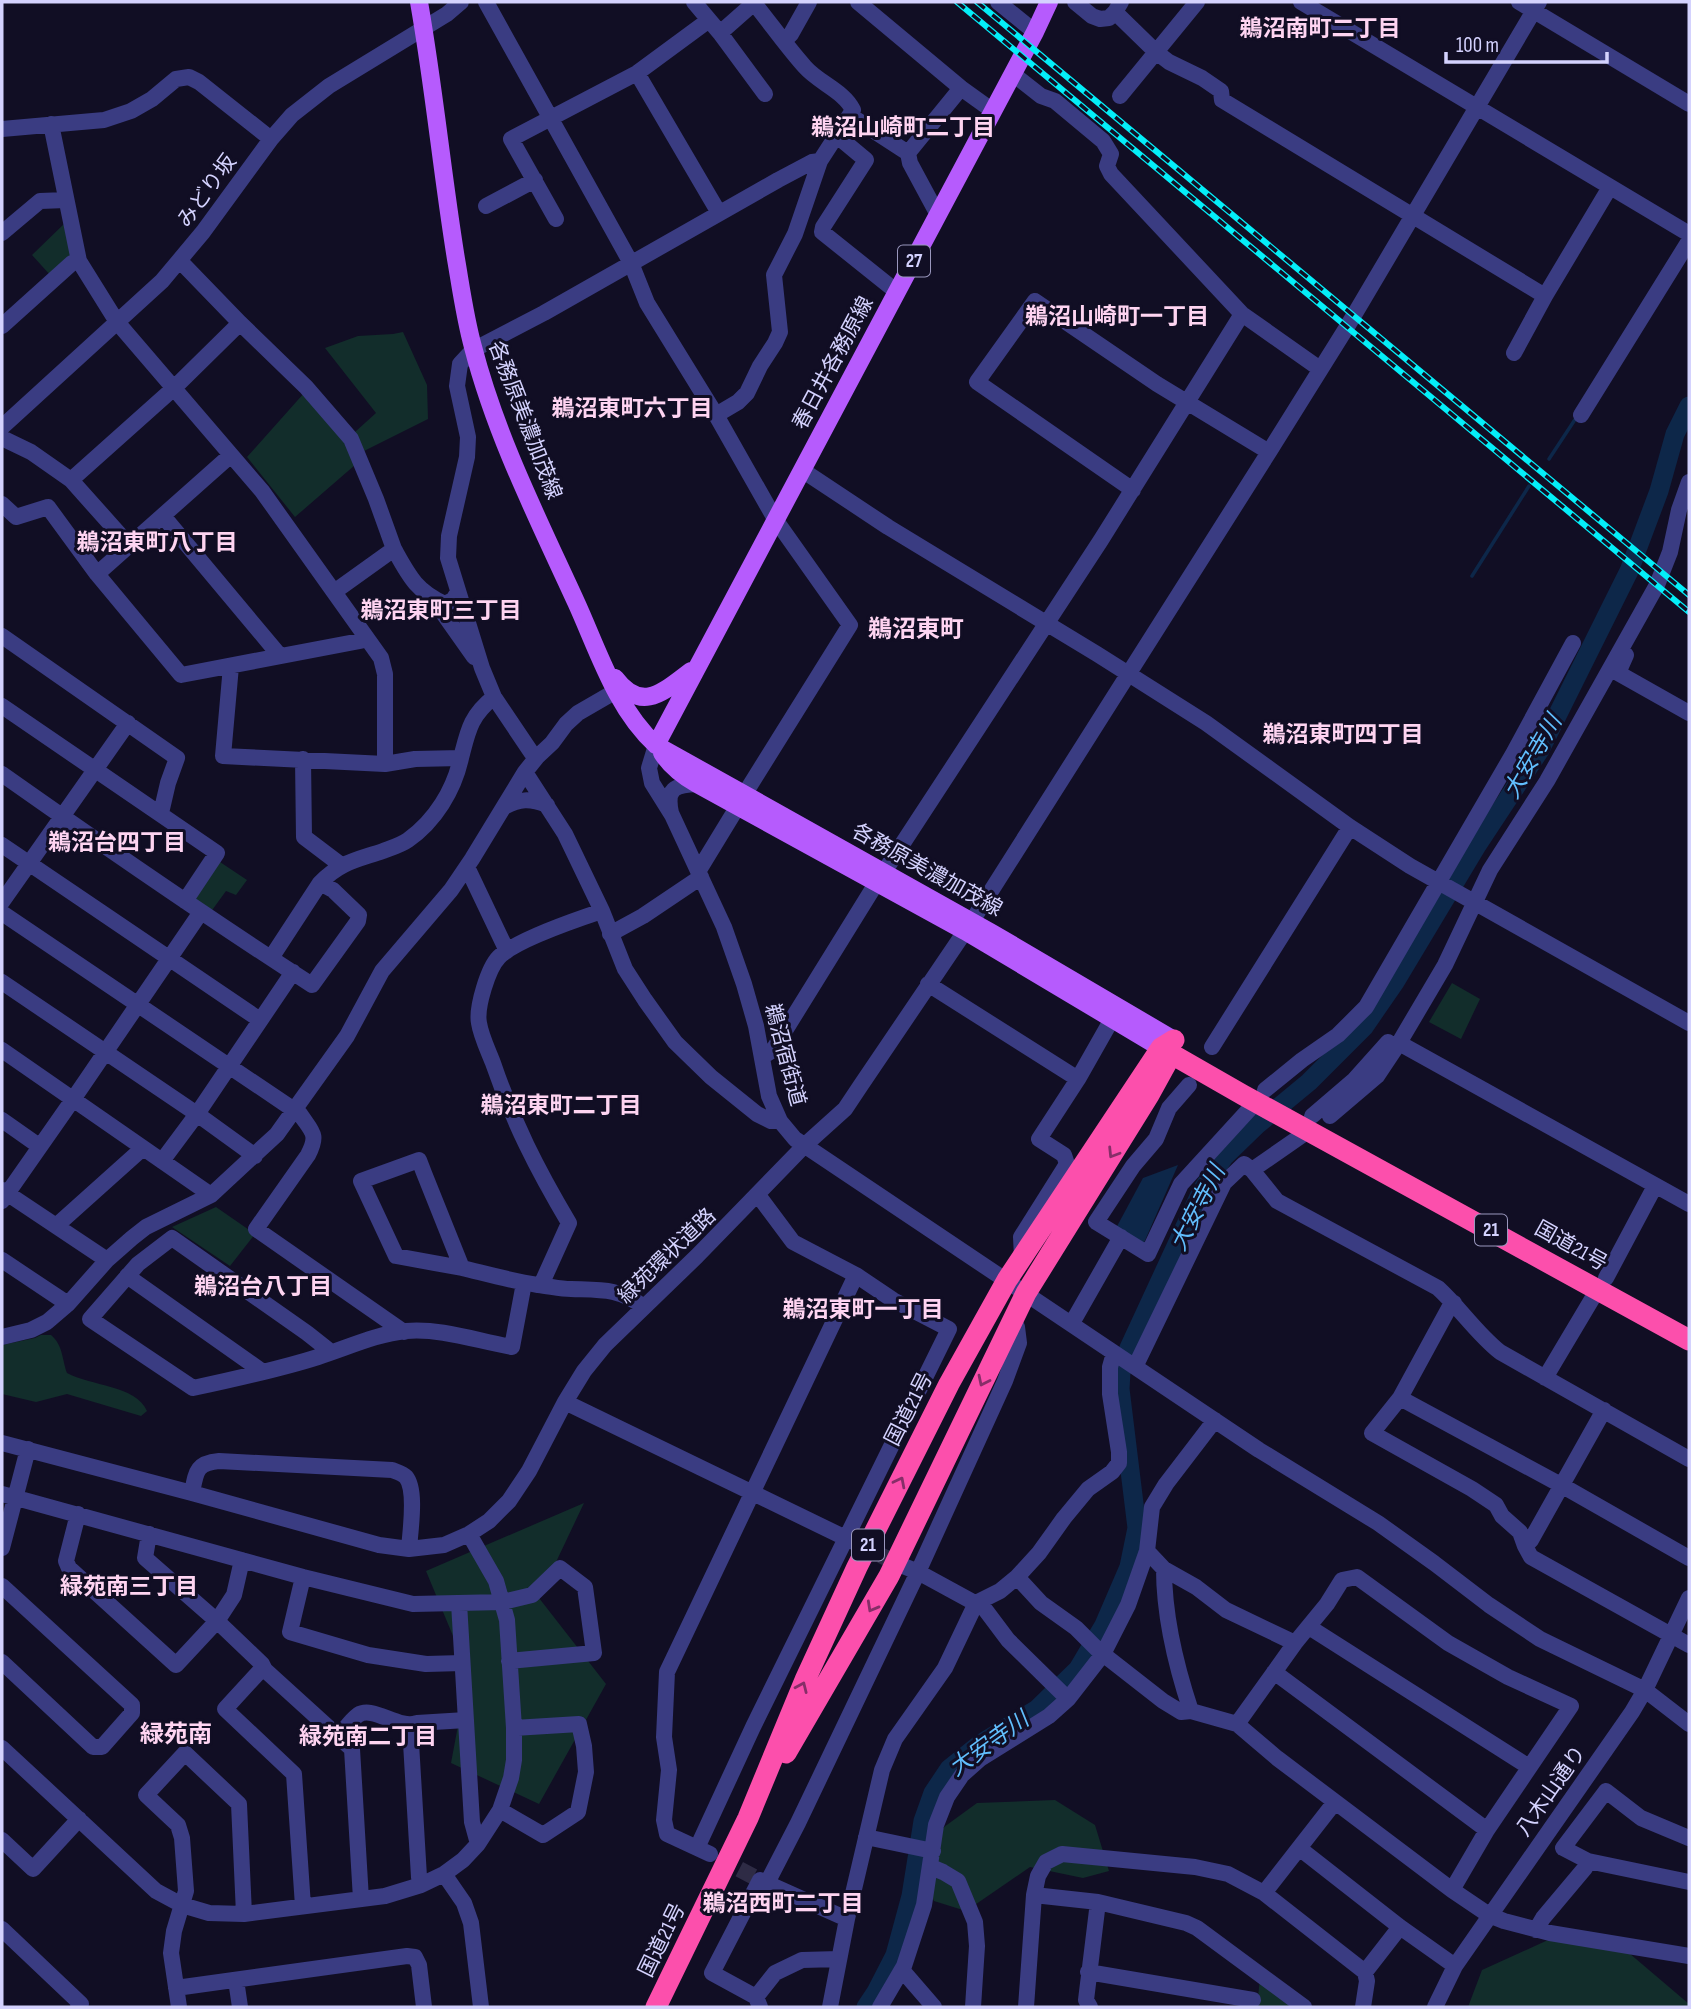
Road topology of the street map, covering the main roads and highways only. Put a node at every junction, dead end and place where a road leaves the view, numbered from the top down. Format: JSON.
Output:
{"nodes":[{"id":1,"x":419,"y":2,"type":"edge"},
{"id":2,"x":1048,"y":2,"type":"edge"},
{"id":3,"x":603,"y":661,"type":"junction"},
{"id":4,"x":696,"y":667,"type":"junction"},
{"id":5,"x":656,"y":745,"type":"junction"},
{"id":6,"x":741,"y":801,"type":"junction"},
{"id":7,"x":968,"y":926,"type":"junction"},
{"id":8,"x":1169,"y":1047,"type":"junction"},
{"id":9,"x":1149,"y":1095,"type":"junction"},
{"id":10,"x":1260,"y":1098,"type":"junction"},
{"id":11,"x":1602,"y":1284,"type":"junction"},
{"id":12,"x":1689,"y":1324,"type":"edge"},
{"id":13,"x":1689,"y":1340,"type":"edge"},
{"id":14,"x":748,"y":1818,"type":"junction"},
{"id":15,"x":716,"y":1886,"type":"junction"},
{"id":16,"x":656,"y":2007,"type":"edge"},
{"id":17,"x":670,"y":2007,"type":"edge"}],
"edges":[{"from":1,"to":3,"type":"main road","name":"各務原美濃加茂線"},
{"from":2,"to":4,"type":"main road","name":"春日井各務原線","number":"27"},
{"from":3,"to":4,"type":"main road"},
{"from":3,"to":5,"type":"main road","name":"各務原美濃加茂線"},
{"from":4,"to":5,"type":"main road","name":"春日井各務原線","number":"27"},
{"from":5,"to":6,"type":"main road","name":"各務原美濃加茂線"},
{"from":5,"to":6,"type":"main road","name":"各務原美濃加茂線"},
{"from":6,"to":7,"type":"main road","name":"各務原美濃加茂線"},
{"from":7,"to":8,"type":"main road","name":"各務原美濃加茂線"},
{"from":7,"to":8,"type":"main road","name":"各務原美濃加茂線"},
{"from":8,"to":9,"type":"highway","name":"国道21号","number":"21"},
{"from":8,"to":10,"type":"highway","name":"国道21号","number":"21"},
{"from":14,"to":8,"type":"highway","name":"国道21号","number":"21","one_way":true},
{"from":9,"to":10,"type":"highway"},
{"from":9,"to":14,"type":"highway","name":"国道21号","number":"21","one_way":true},
{"from":10,"to":11,"type":"highway","name":"国道21号","number":"21"},
{"from":11,"to":12,"type":"highway","name":"国道21号","number":"21"},
{"from":11,"to":13,"type":"highway","name":"国道21号","number":"21"},
{"from":14,"to":15,"type":"highway","name":"国道21号","number":"21"},
{"from":15,"to":16,"type":"highway","name":"国道21号","number":"21"},
{"from":15,"to":17,"type":"highway","number":"21"}]}
